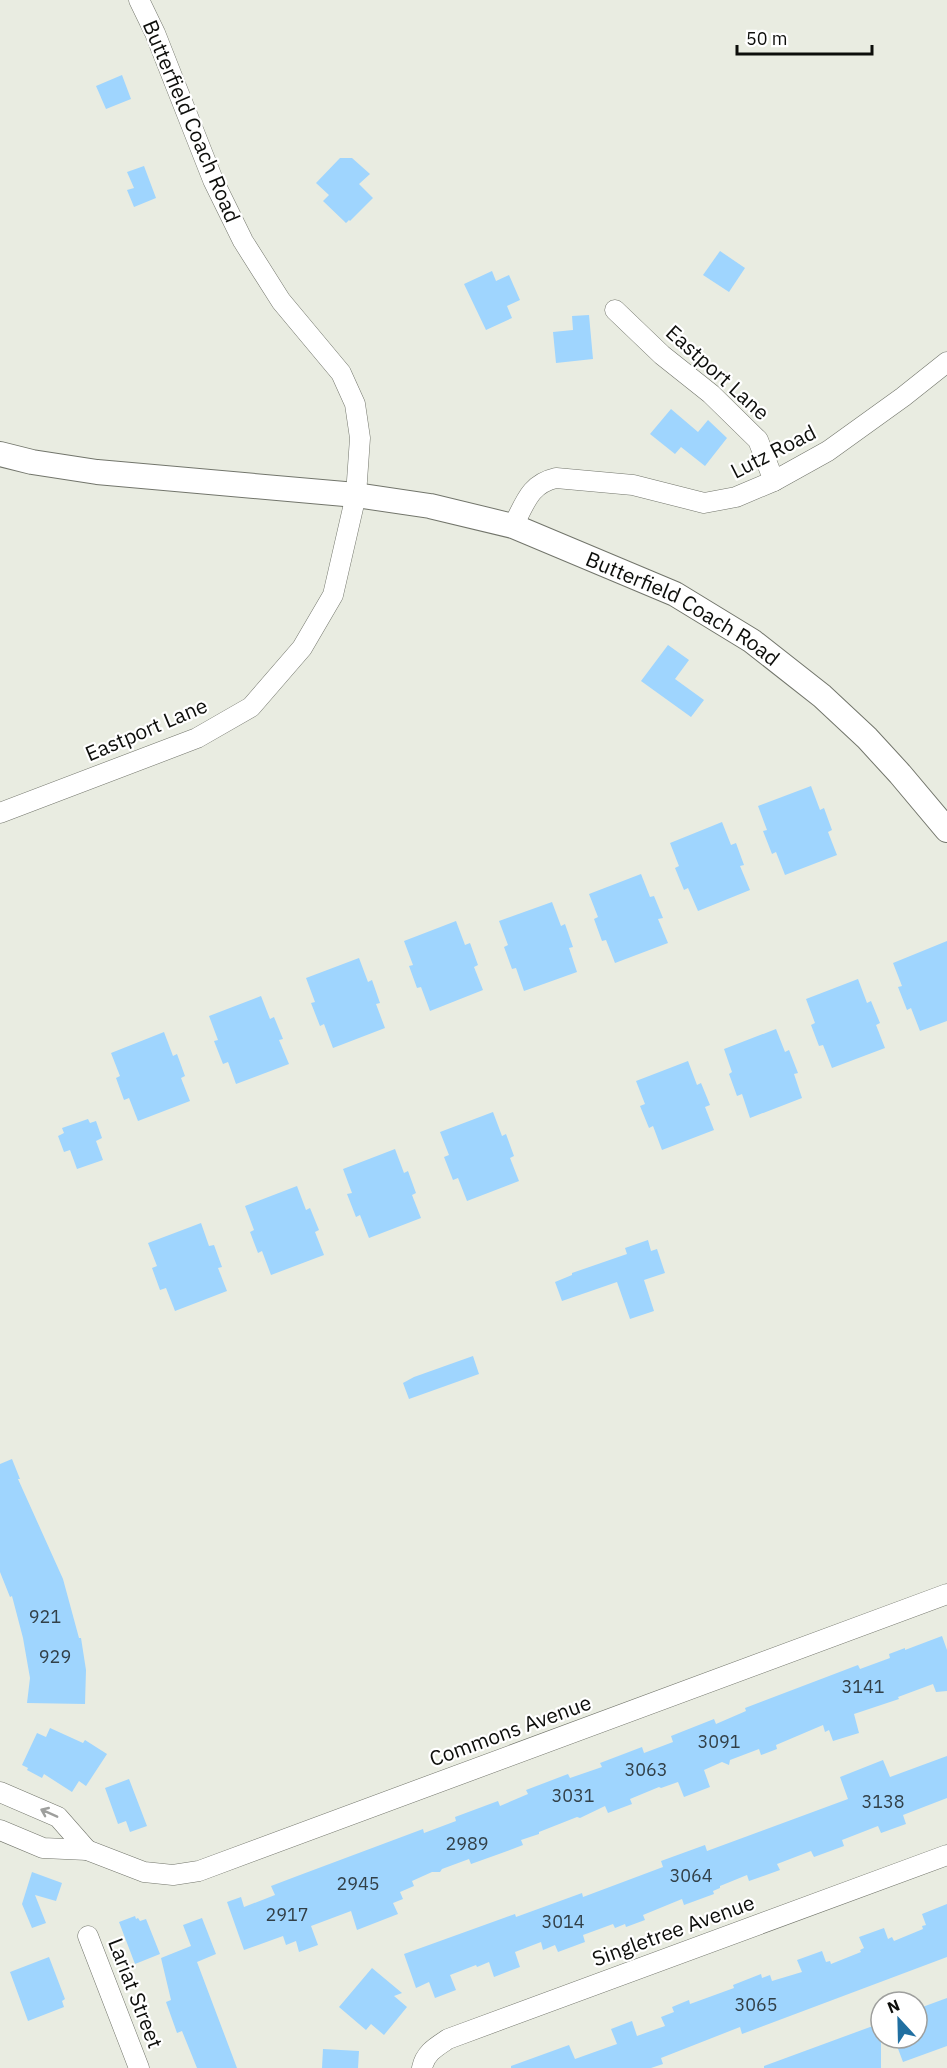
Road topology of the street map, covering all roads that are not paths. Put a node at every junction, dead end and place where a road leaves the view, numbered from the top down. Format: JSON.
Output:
{"nodes":[{"id":1,"x":140,"y":0,"type":"edge"},
{"id":2,"x":615,"y":310,"type":"dead end"},
{"id":3,"x":947,"y":362,"type":"edge"},
{"id":4,"x":0,"y":454,"type":"edge"},
{"id":5,"x":774,"y":481,"type":"junction"},
{"id":6,"x":356,"y":495,"type":"junction"},
{"id":7,"x":513,"y":526,"type":"junction"},
{"id":8,"x":0,"y":813,"type":"edge"},
{"id":9,"x":947,"y":830,"type":"edge"},
{"id":10,"x":947,"y":1593,"type":"edge"},
{"id":11,"x":0,"y":1792,"type":"edge"},
{"id":12,"x":0,"y":1830,"type":"edge"},
{"id":13,"x":87,"y":1850,"type":"junction"},
{"id":14,"x":947,"y":1855,"type":"edge"},
{"id":15,"x":88,"y":1936,"type":"dead end"},
{"id":16,"x":423,"y":2065,"type":"edge"},
{"id":17,"x":139,"y":2068,"type":"edge"}],
"edges":[{"from":1,"to":6,"type":"street","name":"Butterfield Coach Road"},
{"from":2,"to":5,"type":"street","name":"Eastport Lane"},
{"from":3,"to":5,"type":"street","name":"Lutz Road"},
{"from":4,"to":6,"type":"main road","name":"Butterfield Coach Road"},
{"from":5,"to":7,"type":"street","name":"Lutz Road"},
{"from":6,"to":7,"type":"main road","name":"Butterfield Coach Road"},
{"from":6,"to":8,"type":"street","name":"Eastport Lane"},
{"from":7,"to":9,"type":"main road","name":"Butterfield Coach Road"},
{"from":10,"to":13,"type":"street","name":"Commons Avenue"},
{"from":13,"to":11,"type":"street","name":"Commons Avenue","one_way":true},
{"from":12,"to":13,"type":"street","name":"Commons Avenue"},
{"from":14,"to":16,"type":"street","name":"Singletree Avenue"},
{"from":15,"to":17,"type":"street","name":"Lariat Street"}]}
